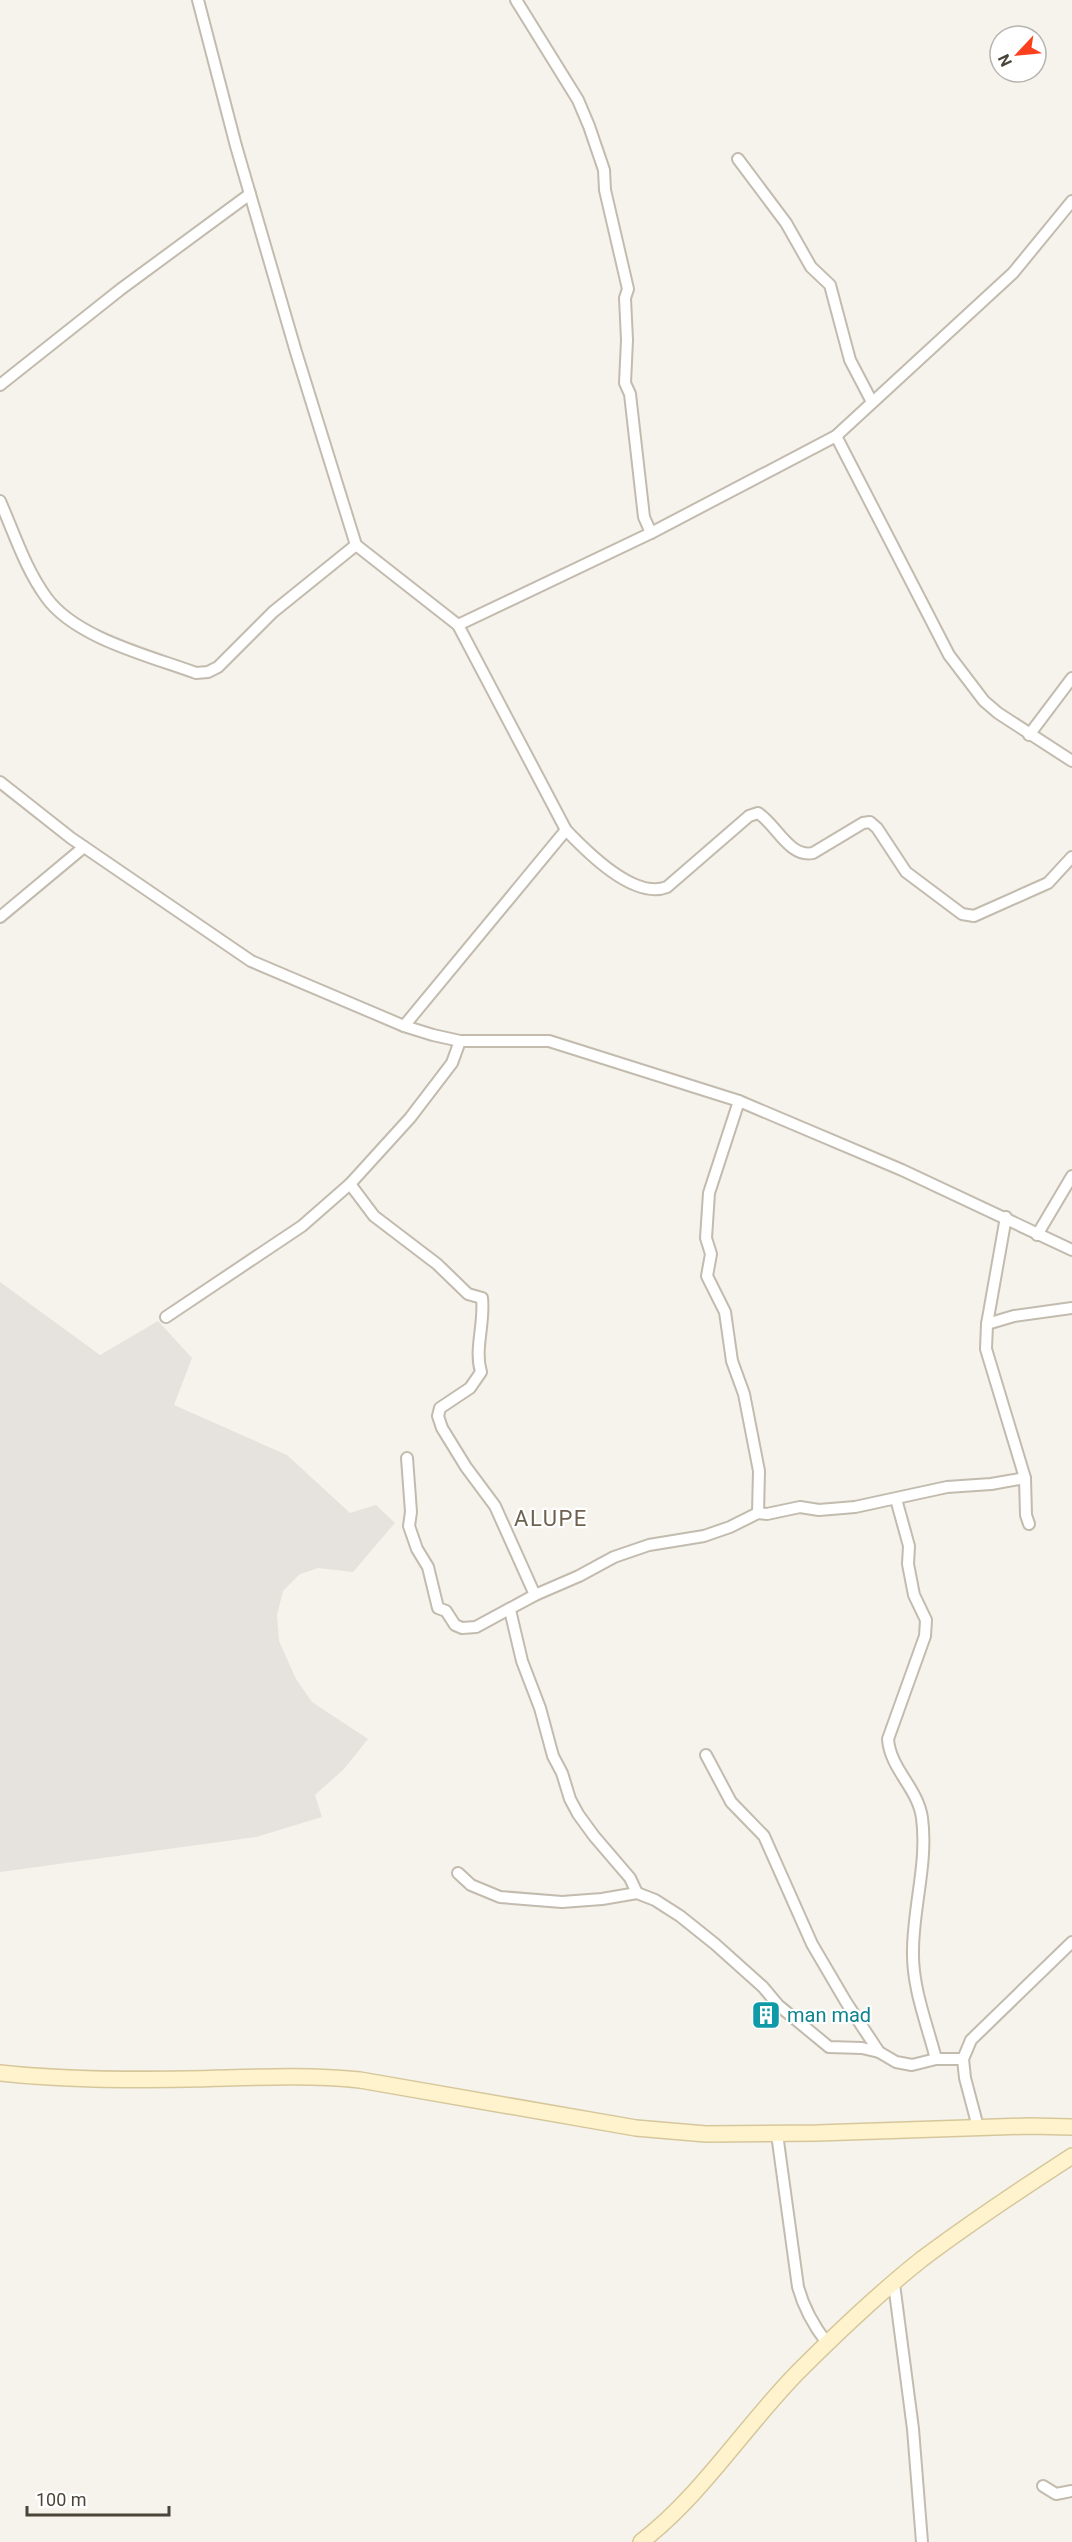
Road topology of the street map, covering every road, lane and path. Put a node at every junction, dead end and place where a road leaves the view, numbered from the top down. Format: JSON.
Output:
{"nodes":[{"id":1,"x":198,"y":0,"type":"edge"},
{"id":2,"x":516,"y":0,"type":"edge"},
{"id":3,"x":738,"y":159,"type":"dead end"},
{"id":4,"x":250,"y":194,"type":"junction"},
{"id":5,"x":1072,"y":201,"type":"edge"},
{"id":6,"x":0,"y":385,"type":"edge"},
{"id":7,"x":872,"y":402,"type":"junction"},
{"id":8,"x":836,"y":436,"type":"junction"},
{"id":9,"x":0,"y":501,"type":"edge"},
{"id":10,"x":651,"y":533,"type":"junction"},
{"id":11,"x":356,"y":545,"type":"junction"},
{"id":12,"x":458,"y":625,"type":"junction"},
{"id":13,"x":1072,"y":678,"type":"edge"},
{"id":14,"x":1029,"y":735,"type":"junction"},
{"id":15,"x":1072,"y":761,"type":"edge"},
{"id":16,"x":0,"y":782,"type":"edge"},
{"id":17,"x":566,"y":830,"type":"junction"},
{"id":18,"x":84,"y":847,"type":"junction"},
{"id":19,"x":1072,"y":857,"type":"edge"},
{"id":20,"x":0,"y":917,"type":"edge"},
{"id":21,"x":404,"y":1026,"type":"junction"},
{"id":22,"x":460,"y":1041,"type":"junction"},
{"id":23,"x":739,"y":1101,"type":"junction"},
{"id":24,"x":1072,"y":1176,"type":"edge"},
{"id":25,"x":350,"y":1184,"type":"junction"},
{"id":26,"x":1006,"y":1217,"type":"junction"},
{"id":27,"x":1037,"y":1235,"type":"junction"},
{"id":28,"x":1072,"y":1250,"type":"edge"},
{"id":29,"x":1072,"y":1308,"type":"edge"},
{"id":30,"x":166,"y":1317,"type":"dead end"},
{"id":31,"x":987,"y":1324,"type":"junction"},
{"id":32,"x":407,"y":1458,"type":"dead end"},
{"id":33,"x":1025,"y":1478,"type":"junction"},
{"id":34,"x":896,"y":1499,"type":"junction"},
{"id":35,"x":758,"y":1513,"type":"junction"},
{"id":36,"x":1029,"y":1524,"type":"dead end"},
{"id":37,"x":535,"y":1594,"type":"junction"},
{"id":38,"x":510,"y":1610,"type":"junction"},
{"id":39,"x":706,"y":1755,"type":"dead end"},
{"id":40,"x":458,"y":1873,"type":"dead end"},
{"id":41,"x":637,"y":1893,"type":"junction"},
{"id":42,"x":1072,"y":1942,"type":"edge"},
{"id":43,"x":879,"y":2052,"type":"junction"},
{"id":44,"x":936,"y":2059,"type":"junction"},
{"id":45,"x":963,"y":2059,"type":"junction"},
{"id":46,"x":0,"y":2073,"type":"edge"},
{"id":47,"x":978,"y":2127,"type":"junction"},
{"id":48,"x":1072,"y":2127,"type":"edge"},
{"id":49,"x":777,"y":2133,"type":"junction"},
{"id":50,"x":1072,"y":2156,"type":"edge"},
{"id":51,"x":894,"y":2284,"type":"junction"},
{"id":52,"x":827,"y":2343,"type":"junction"},
{"id":53,"x":1043,"y":2486,"type":"dead end"},
{"id":54,"x":1072,"y":2492,"type":"edge"},
{"id":55,"x":641,"y":2542,"type":"edge"},
{"id":56,"x":922,"y":2542,"type":"edge"}],
"edges":[{"from":1,"to":4,"type":"street"},
{"from":2,"to":10,"type":"street"},
{"from":3,"to":7,"type":"street"},
{"from":4,"to":6,"type":"street"},
{"from":4,"to":11,"type":"street"},
{"from":5,"to":7,"type":"street"},
{"from":7,"to":8,"type":"street"},
{"from":8,"to":10,"type":"street"},
{"from":8,"to":14,"type":"street"},
{"from":9,"to":11,"type":"street"},
{"from":10,"to":12,"type":"street"},
{"from":11,"to":12,"type":"street"},
{"from":12,"to":17,"type":"street"},
{"from":13,"to":14,"type":"street"},
{"from":14,"to":15,"type":"street"},
{"from":16,"to":18,"type":"street"},
{"from":17,"to":19,"type":"street"},
{"from":17,"to":21,"type":"street"},
{"from":18,"to":20,"type":"street"},
{"from":18,"to":21,"type":"street"},
{"from":21,"to":22,"type":"street"},
{"from":22,"to":23,"type":"street"},
{"from":22,"to":25,"type":"street"},
{"from":23,"to":26,"type":"street"},
{"from":23,"to":35,"type":"street"},
{"from":24,"to":27,"type":"street"},
{"from":25,"to":30,"type":"street"},
{"from":25,"to":37,"type":"street"},
{"from":26,"to":27,"type":"street"},
{"from":26,"to":31,"type":"street"},
{"from":27,"to":28,"type":"street"},
{"from":29,"to":31,"type":"street"},
{"from":31,"to":33,"type":"street"},
{"from":32,"to":38,"type":"street"},
{"from":33,"to":34,"type":"street"},
{"from":33,"to":36,"type":"street"},
{"from":34,"to":35,"type":"street"},
{"from":34,"to":44,"type":"street"},
{"from":35,"to":37,"type":"street"},
{"from":37,"to":38,"type":"street"},
{"from":38,"to":41,"type":"street"},
{"from":39,"to":43,"type":"street"},
{"from":40,"to":41,"type":"street"},
{"from":41,"to":43,"type":"street"},
{"from":42,"to":45,"type":"street"},
{"from":43,"to":44,"type":"street"},
{"from":44,"to":45,"type":"street"},
{"from":45,"to":47,"type":"street"},
{"from":46,"to":49,"type":"street"},
{"from":47,"to":48,"type":"street"},
{"from":47,"to":49,"type":"street"},
{"from":49,"to":52,"type":"street"},
{"from":50,"to":51,"type":"street"},
{"from":51,"to":52,"type":"street"},
{"from":51,"to":56,"type":"street"},
{"from":52,"to":55,"type":"street"},
{"from":53,"to":54,"type":"street"}]}
